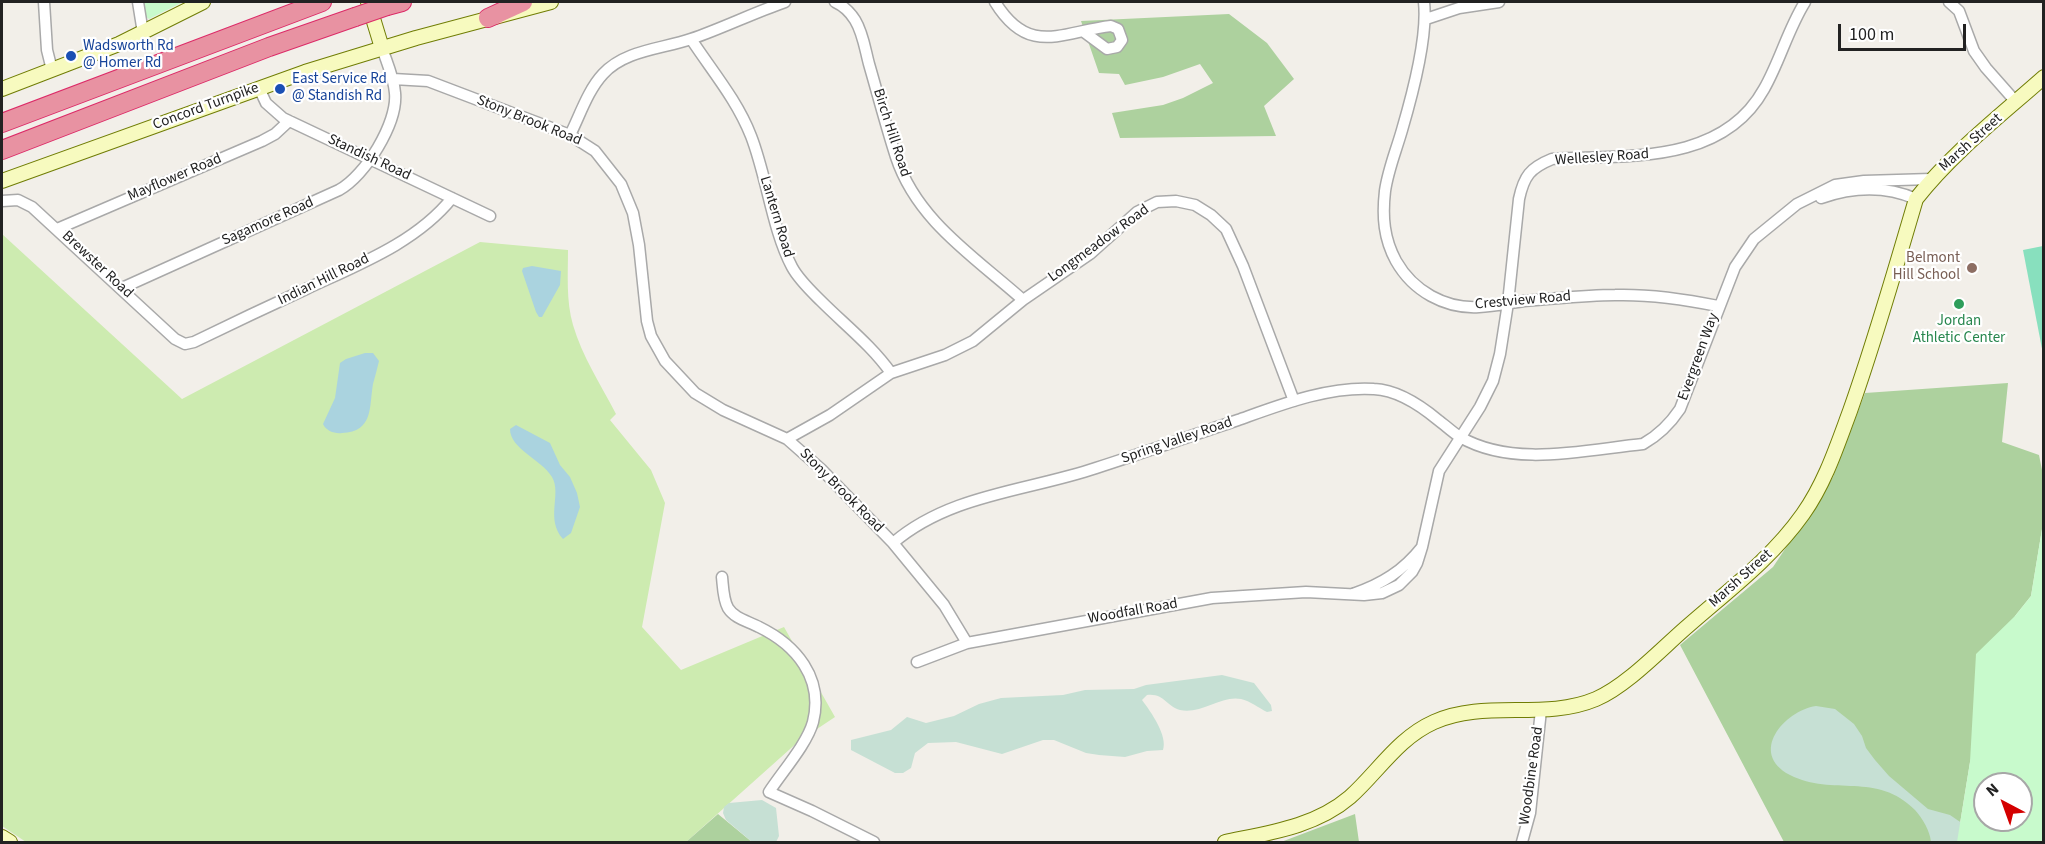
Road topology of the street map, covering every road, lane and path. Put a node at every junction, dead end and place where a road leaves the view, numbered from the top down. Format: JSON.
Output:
{"nodes":[{"id":1,"x":44,"y":2,"type":"edge"},
{"id":2,"x":138,"y":2,"type":"edge"},
{"id":3,"x":204,"y":2,"type":"edge"},
{"id":4,"x":322,"y":2,"type":"edge"},
{"id":5,"x":368,"y":2,"type":"edge"},
{"id":6,"x":523,"y":2,"type":"edge"},
{"id":7,"x":551,"y":2,"type":"edge"},
{"id":8,"x":785,"y":2,"type":"edge"},
{"id":9,"x":835,"y":2,"type":"edge"},
{"id":10,"x":995,"y":2,"type":"edge"},
{"id":11,"x":1424,"y":2,"type":"edge"},
{"id":12,"x":1499,"y":2,"type":"edge"},
{"id":13,"x":1805,"y":2,"type":"edge"},
{"id":14,"x":1948,"y":2,"type":"edge"},
{"id":15,"x":394,"y":4,"type":"edge"},
{"id":16,"x":1962,"y":6,"type":"edge"},
{"id":17,"x":488,"y":18,"type":"junction"},
{"id":18,"x":1426,"y":19,"type":"junction"},
{"id":19,"x":1083,"y":32,"type":"dead end"},
{"id":20,"x":143,"y":33,"type":"junction"},
{"id":21,"x":691,"y":39,"type":"junction"},
{"id":22,"x":382,"y":48,"type":"junction"},
{"id":23,"x":52,"y":70,"type":"junction"},
{"id":24,"x":2043,"y":77,"type":"edge"},
{"id":25,"x":393,"y":79,"type":"junction"},
{"id":26,"x":259,"y":88,"type":"junction"},
{"id":27,"x":2,"y":89,"type":"edge"},
{"id":28,"x":2016,"y":102,"type":"junction"},
{"id":29,"x":289,"y":121,"type":"junction"},
{"id":30,"x":2,"y":123,"type":"edge"},
{"id":31,"x":570,"y":135,"type":"junction"},
{"id":32,"x":2,"y":150,"type":"edge"},
{"id":33,"x":371,"y":159,"type":"junction"},
{"id":34,"x":1931,"y":179,"type":"junction"},
{"id":35,"x":2,"y":181,"type":"edge"},
{"id":36,"x":452,"y":198,"type":"junction"},
{"id":37,"x":1916,"y":199,"type":"junction"},
{"id":38,"x":2,"y":201,"type":"edge"},
{"id":39,"x":1797,"y":204,"type":"junction"},
{"id":40,"x":490,"y":216,"type":"dead end"},
{"id":41,"x":57,"y":229,"type":"junction"},
{"id":42,"x":122,"y":288,"type":"junction"},
{"id":43,"x":1023,"y":300,"type":"junction"},
{"id":44,"x":1508,"y":303,"type":"junction"},
{"id":45,"x":1718,"y":306,"type":"junction"},
{"id":46,"x":185,"y":344,"type":"joint"},
{"id":47,"x":891,"y":373,"type":"junction"},
{"id":48,"x":1294,"y":401,"type":"junction"},
{"id":49,"x":1459,"y":437,"type":"junction"},
{"id":50,"x":787,"y":439,"type":"junction"},
{"id":51,"x":893,"y":543,"type":"junction"},
{"id":52,"x":722,"y":577,"type":"dead end"},
{"id":53,"x":967,"y":643,"type":"junction"},
{"id":54,"x":917,"y":662,"type":"dead end"},
{"id":55,"x":1541,"y":710,"type":"junction"},
{"id":56,"x":2,"y":837,"type":"edge"},
{"id":57,"x":10,"y":843,"type":"edge"},
{"id":58,"x":874,"y":843,"type":"edge"},
{"id":59,"x":1225,"y":843,"type":"edge"},
{"id":60,"x":1522,"y":843,"type":"edge"}],
"edges":[{"from":1,"to":23,"type":"street"},
{"from":2,"to":20,"type":"street"},
{"from":3,"to":20,"type":"street"},
{"from":4,"to":30,"type":"highway"},
{"from":5,"to":22,"type":"street"},
{"from":6,"to":17,"type":"highway"},
{"from":7,"to":17,"type":"street","name":"Concord Turnpike"},
{"from":8,"to":21,"type":"street"},
{"from":9,"to":43,"type":"street","name":"Birch Hill Road"},
{"from":10,"to":19,"type":"street"},
{"from":11,"to":18,"type":"street","name":"Crestview Road"},
{"from":12,"to":18,"type":"street"},
{"from":13,"to":44,"type":"street","name":"Wellesley Road"},
{"from":14,"to":16,"type":"street"},
{"from":15,"to":32,"type":"highway","bridge":true},
{"from":16,"to":28,"type":"street"},
{"from":17,"to":22,"type":"street","name":"Concord Turnpike"},
{"from":18,"to":44,"type":"street","name":"Crestview Road"},
{"from":20,"to":23,"type":"street"},
{"from":21,"to":31,"type":"street"},
{"from":21,"to":47,"type":"street","name":"Lantern Road"},
{"from":22,"to":25,"type":"street","name":"Sagamore Road"},
{"from":22,"to":26,"type":"street","name":"Concord Turnpike"},
{"from":23,"to":27,"type":"street"},
{"from":24,"to":28,"type":"street","name":"Marsh Street"},
{"from":25,"to":31,"type":"street","name":"Stony Brook Road"},
{"from":25,"to":33,"type":"street","name":"Sagamore Road"},
{"from":26,"to":29,"type":"street","name":"Standish Road"},
{"from":26,"to":35,"type":"street","name":"Concord Turnpike"},
{"from":28,"to":34,"type":"street","name":"Marsh Street"},
{"from":29,"to":33,"type":"street","name":"Standish Road"},
{"from":29,"to":41,"type":"street","name":"Mayflower Road"},
{"from":31,"to":50,"type":"street","name":"Stony Brook Road"},
{"from":33,"to":36,"type":"street","name":"Standish Road"},
{"from":33,"to":42,"type":"street","name":"Sagamore Road"},
{"from":34,"to":37,"type":"street","name":"Marsh Street"},
{"from":34,"to":39,"type":"street","name":"Evergreen Way"},
{"from":36,"to":40,"type":"street","name":"Standish Road"},
{"from":36,"to":46,"type":"street","name":"Indian Hill Road"},
{"from":37,"to":39,"type":"street","name":"Evergreen Way"},
{"from":37,"to":55,"type":"street","name":"Marsh Street"},
{"from":38,"to":41,"type":"street","name":"Brewster Road"},
{"from":39,"to":45,"type":"street","name":"Evergreen Way"},
{"from":41,"to":42,"type":"street","name":"Brewster Road"},
{"from":42,"to":46,"type":"street","name":"Brewster Road"},
{"from":43,"to":47,"type":"street","name":"Longmeadow Road"},
{"from":43,"to":48,"type":"street","name":"Longmeadow Road"},
{"from":44,"to":45,"type":"street","name":"Crestview Road"},
{"from":44,"to":49,"type":"street","name":"Wellesley Road"},
{"from":45,"to":49,"type":"street","name":"Evergreen Way"},
{"from":47,"to":50,"type":"street","name":"Longmeadow Road"},
{"from":48,"to":49,"type":"street","name":"Spring Valley Road"},
{"from":48,"to":51,"type":"street","name":"Spring Valley Road"},
{"from":49,"to":53,"type":"street","name":"Woodfall Road"},
{"from":50,"to":51,"type":"street","name":"Stony Brook Road"},
{"from":51,"to":53,"type":"street","name":"Stony Brook Road"},
{"from":52,"to":58,"type":"street"},
{"from":53,"to":54,"type":"street","name":"Woodfall Road"},
{"from":55,"to":59,"type":"street","name":"Marsh Street"},
{"from":55,"to":60,"type":"street","name":"Woodbine Road"},
{"from":56,"to":57,"type":"street"}]}
